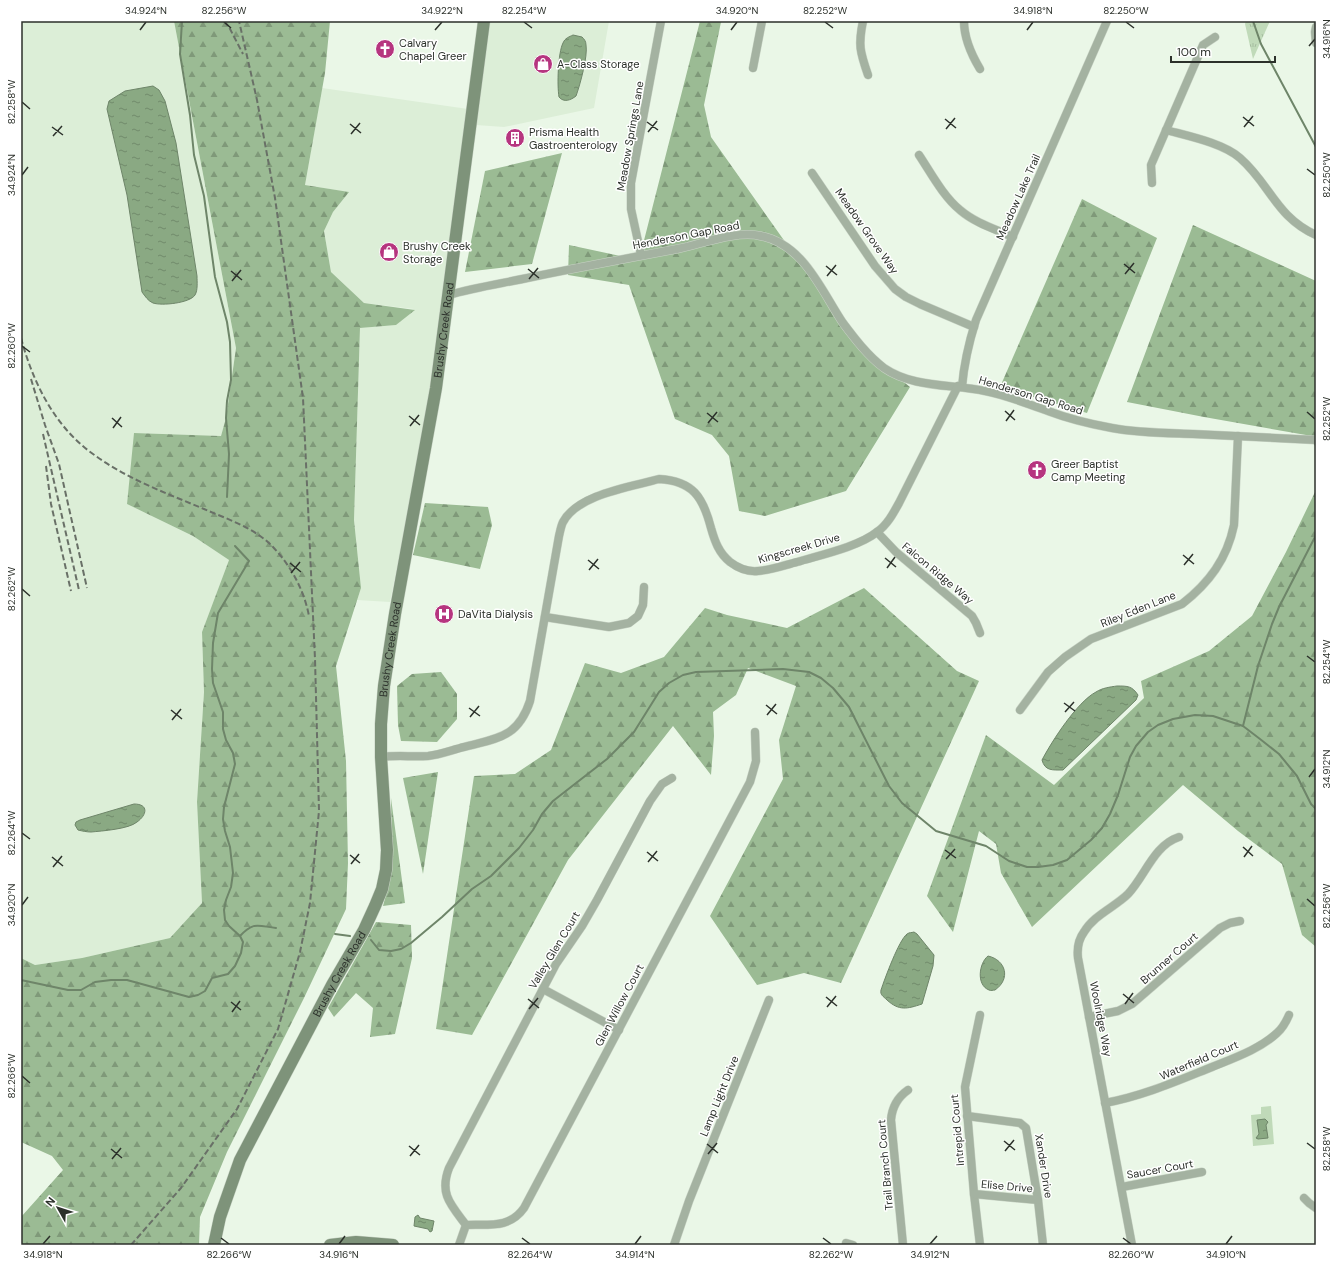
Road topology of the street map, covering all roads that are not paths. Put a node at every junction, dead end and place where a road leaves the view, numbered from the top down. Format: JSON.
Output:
{"nodes":[{"id":1,"x":484,"y":21,"type":"edge"},
{"id":2,"x":661,"y":21,"type":"edge"},
{"id":3,"x":762,"y":21,"type":"edge"},
{"id":4,"x":863,"y":21,"type":"edge"},
{"id":5,"x":964,"y":21,"type":"edge"},
{"id":6,"x":1107,"y":21,"type":"edge"},
{"id":7,"x":1316,"y":27,"type":"edge"},
{"id":8,"x":1215,"y":37,"type":"dead end"},
{"id":9,"x":1316,"y":42,"type":"edge"},
{"id":10,"x":753,"y":68,"type":"dead end"},
{"id":11,"x":980,"y":69,"type":"dead end"},
{"id":12,"x":868,"y":75,"type":"dead end"},
{"id":13,"x":1166,"y":130,"type":"junction"},
{"id":14,"x":919,"y":155,"type":"dead end"},
{"id":15,"x":812,"y":173,"type":"dead end"},
{"id":16,"x":1152,"y":183,"type":"dead end"},
{"id":17,"x":1316,"y":235,"type":"edge"},
{"id":18,"x":1013,"y":237,"type":"junction"},
{"id":19,"x":641,"y":255,"type":"junction"},
{"id":20,"x":449,"y":295,"type":"junction"},
{"id":21,"x":974,"y":328,"type":"junction"},
{"id":22,"x":960,"y":386,"type":"junction"},
{"id":23,"x":1238,"y":436,"type":"junction"},
{"id":24,"x":1316,"y":440,"type":"edge"},
{"id":25,"x":878,"y":532,"type":"junction"},
{"id":26,"x":644,"y":587,"type":"dead end"},
{"id":27,"x":544,"y":617,"type":"junction"},
{"id":28,"x":980,"y":634,"type":"dead end"},
{"id":29,"x":1020,"y":710,"type":"dead end"},
{"id":30,"x":755,"y":732,"type":"dead end"},
{"id":31,"x":382,"y":757,"type":"junction"},
{"id":32,"x":672,"y":778,"type":"dead end"},
{"id":33,"x":1179,"y":837,"type":"dead end"},
{"id":34,"x":1240,"y":921,"type":"dead end"},
{"id":35,"x":542,"y":989,"type":"junction"},
{"id":36,"x":769,"y":1000,"type":"dead end"},
{"id":37,"x":980,"y":1015,"type":"dead end"},
{"id":38,"x":1289,"y":1015,"type":"dead end"},
{"id":39,"x":1089,"y":1017,"type":"junction"},
{"id":40,"x":619,"y":1030,"type":"junction"},
{"id":41,"x":908,"y":1090,"type":"dead end"},
{"id":42,"x":1105,"y":1103,"type":"junction"},
{"id":43,"x":967,"y":1116,"type":"junction"},
{"id":44,"x":1202,"y":1172,"type":"dead end"},
{"id":45,"x":1122,"y":1187,"type":"junction"},
{"id":46,"x":974,"y":1194,"type":"junction"},
{"id":47,"x":1304,"y":1198,"type":"dead end"},
{"id":48,"x":1038,"y":1200,"type":"junction"},
{"id":49,"x":1316,"y":1208,"type":"edge"},
{"id":50,"x":466,"y":1225,"type":"junction"},
{"id":51,"x":214,"y":1245,"type":"edge"},
{"id":52,"x":330,"y":1245,"type":"edge"},
{"id":53,"x":393,"y":1245,"type":"edge"},
{"id":54,"x":459,"y":1245,"type":"edge"},
{"id":55,"x":674,"y":1245,"type":"edge"},
{"id":56,"x":903,"y":1245,"type":"edge"},
{"id":57,"x":980,"y":1245,"type":"edge"},
{"id":58,"x":1043,"y":1245,"type":"edge"},
{"id":59,"x":1132,"y":1245,"type":"edge"}],
"edges":[{"from":1,"to":20,"type":"main road","name":"Brushy Creek Road"},
{"from":2,"to":19,"type":"street","name":"Meadow Springs Lane"},
{"from":3,"to":10,"type":"street"},
{"from":4,"to":12,"type":"street"},
{"from":5,"to":11,"type":"street"},
{"from":6,"to":18,"type":"street","name":"Meadow Lake Trail"},
{"from":7,"to":9,"type":"street"},
{"from":8,"to":13,"type":"street"},
{"from":13,"to":16,"type":"street"},
{"from":13,"to":17,"type":"street"},
{"from":14,"to":18,"type":"street"},
{"from":15,"to":21,"type":"street","name":"Meadow Grove Way"},
{"from":18,"to":21,"type":"street","name":"Meadow Lake Trail"},
{"from":19,"to":20,"type":"street","name":"Henderson Gap Road"},
{"from":19,"to":22,"type":"street","name":"Henderson Gap Road"},
{"from":20,"to":31,"type":"main road","name":"Brushy Creek Road"},
{"from":21,"to":22,"type":"street","name":"Meadow Lake Trail"},
{"from":22,"to":23,"type":"street","name":"Henderson Gap Road"},
{"from":22,"to":25,"type":"street","name":"Kingscreek Drive"},
{"from":23,"to":24,"type":"street","name":"Henderson Gap Road"},
{"from":23,"to":29,"type":"street","name":"Riley Eden Lane"},
{"from":25,"to":27,"type":"street","name":"Kingscreek Drive"},
{"from":25,"to":28,"type":"street","name":"Falcon Ridge Way"},
{"from":26,"to":27,"type":"street"},
{"from":27,"to":31,"type":"street","name":"Kingscreek Drive"},
{"from":30,"to":40,"type":"street","name":"Glen Willow Court"},
{"from":31,"to":51,"type":"main road","name":"Brushy Creek Road"},
{"from":32,"to":35,"type":"street","name":"Valley Glen Court"},
{"from":33,"to":39,"type":"street","name":"Woolridge Way"},
{"from":34,"to":39,"type":"street","name":"Brunner Court"},
{"from":35,"to":40,"type":"street"},
{"from":35,"to":50,"type":"street","name":"Valley Glen Court"},
{"from":36,"to":55,"type":"street","name":"Lamp Light Drive"},
{"from":37,"to":43,"type":"street","name":"Intrepid Court"},
{"from":38,"to":42,"type":"street","name":"Waterfield Court"},
{"from":39,"to":42,"type":"street","name":"Woolridge Way"},
{"from":40,"to":50,"type":"street","name":"Glen Willow Court"},
{"from":41,"to":56,"type":"street","name":"Trail Branch Court"},
{"from":42,"to":45,"type":"street","name":"Woolridge Way"},
{"from":43,"to":46,"type":"street","name":"Intrepid Court"},
{"from":43,"to":48,"type":"street","name":"Xander Drive"},
{"from":44,"to":45,"type":"street","name":"Saucer Court"},
{"from":45,"to":59,"type":"street","name":"Woolridge Way"},
{"from":46,"to":48,"type":"street","name":"Elise Drive"},
{"from":46,"to":57,"type":"street","name":"Intrepid Court"},
{"from":47,"to":49,"type":"street"},
{"from":48,"to":58,"type":"street","name":"Xander Drive"},
{"from":50,"to":54,"type":"street"},
{"from":52,"to":53,"type":"main road"}]}
